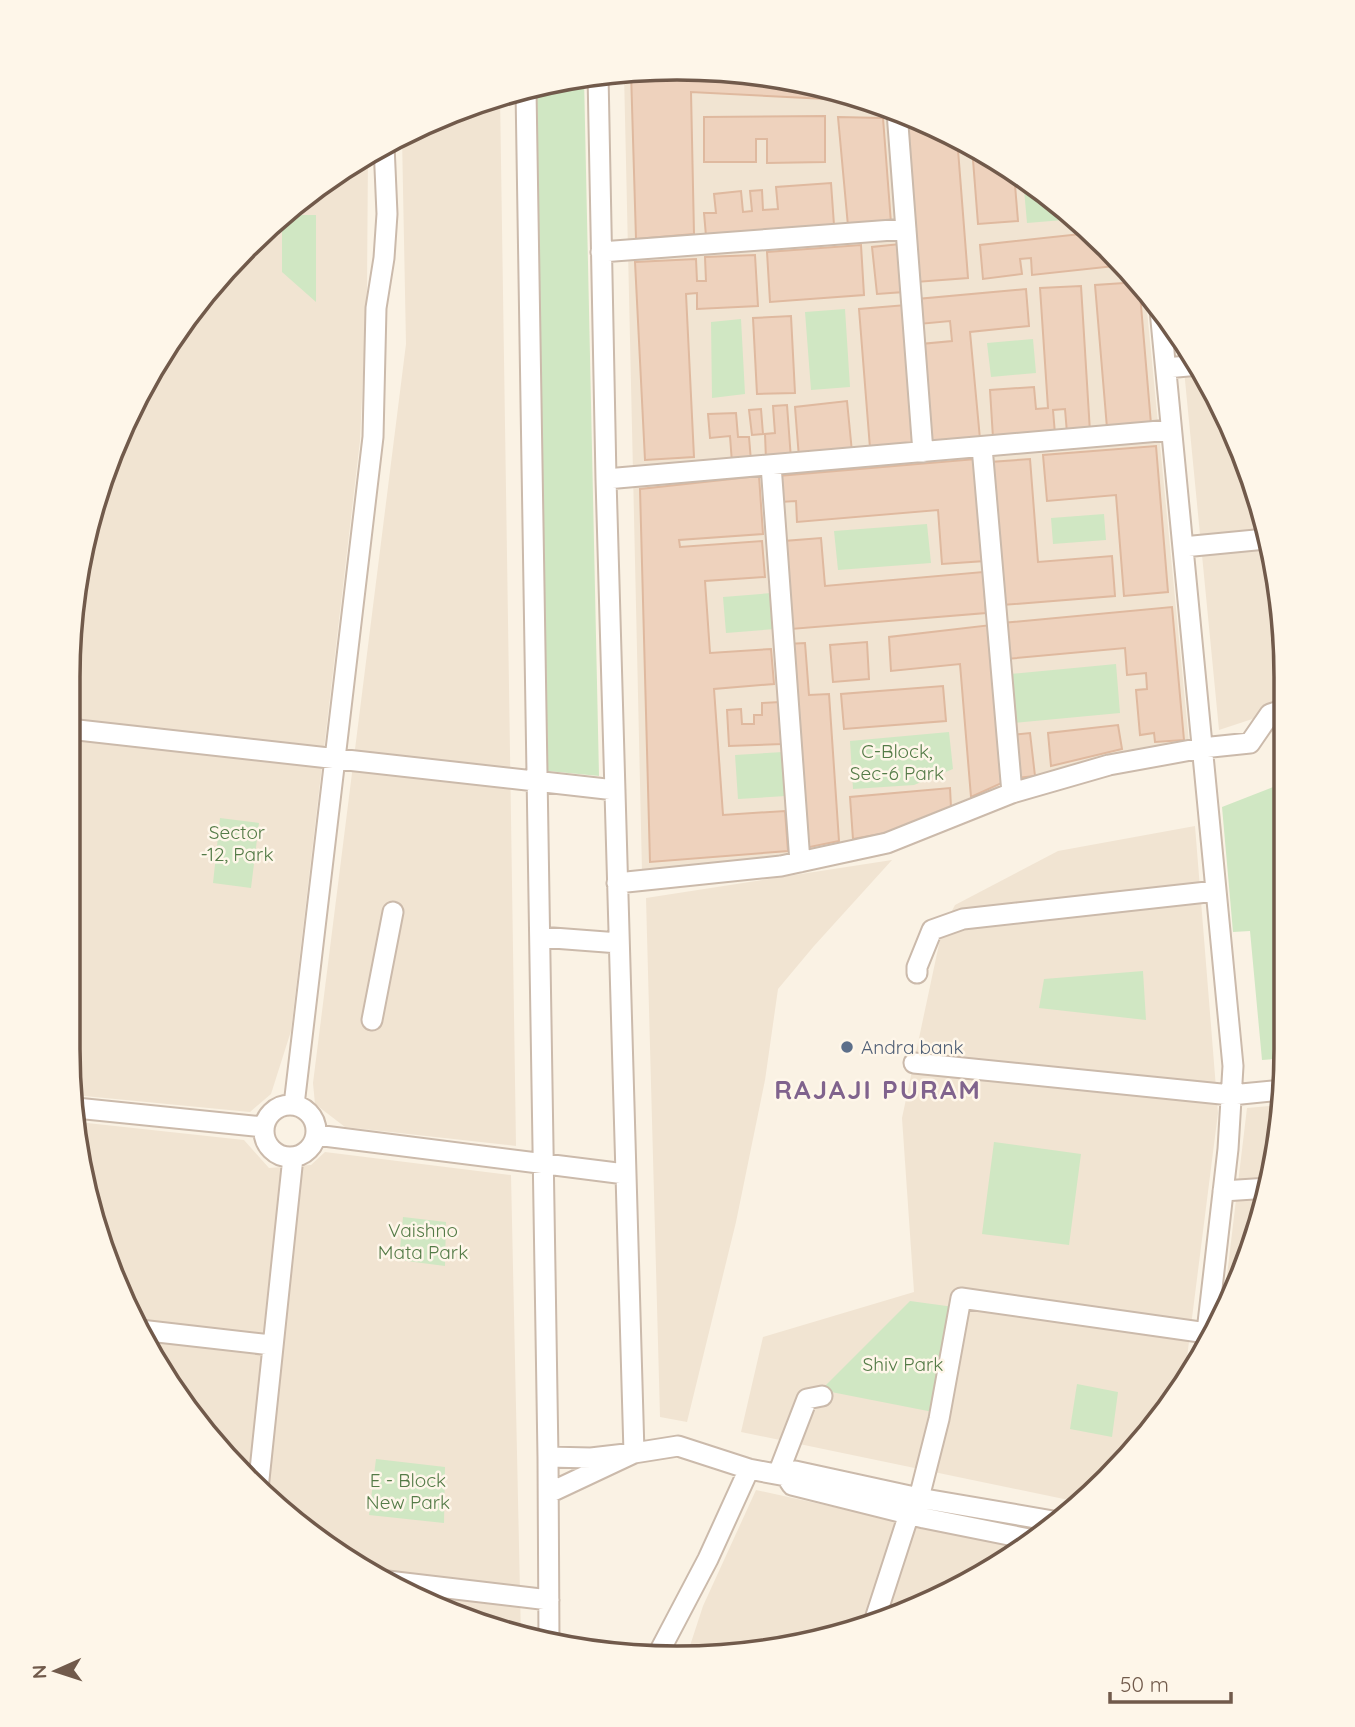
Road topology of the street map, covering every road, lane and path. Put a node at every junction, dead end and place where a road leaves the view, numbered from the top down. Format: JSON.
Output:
{"nodes":[{"id":1,"x":598,"y":86,"type":"edge"},
{"id":2,"x":526,"y":100,"type":"edge"},
{"id":3,"x":898,"y":123,"type":"edge"},
{"id":4,"x":385,"y":157,"type":"edge"},
{"id":5,"x":906,"y":229,"type":"junction"},
{"id":6,"x":601,"y":252,"type":"junction"},
{"id":7,"x":1162,"y":329,"type":"edge"},
{"id":8,"x":1187,"y":366,"type":"edge"},
{"id":9,"x":1166,"y":368,"type":"junction"},
{"id":10,"x":1171,"y":430,"type":"junction"},
{"id":11,"x":982,"y":447,"type":"junction"},
{"id":12,"x":923,"y":452,"type":"junction"},
{"id":13,"x":771,"y":465,"type":"junction"},
{"id":14,"x":606,"y":479,"type":"junction"},
{"id":15,"x":1258,"y":540,"type":"edge"},
{"id":16,"x":1183,"y":547,"type":"junction"},
{"id":17,"x":1274,"y":713,"type":"edge"},
{"id":18,"x":80,"y":730,"type":"edge"},
{"id":19,"x":1202,"y":748,"type":"junction"},
{"id":20,"x":335,"y":760,"type":"junction"},
{"id":21,"x":538,"y":782,"type":"junction"},
{"id":22,"x":615,"y":790,"type":"junction"},
{"id":23,"x":1012,"y":793,"type":"junction"},
{"id":24,"x":800,"y":862,"type":"junction"},
{"id":25,"x":617,"y":883,"type":"junction"},
{"id":26,"x":1216,"y":891,"type":"junction"},
{"id":27,"x":393,"y":912,"type":"dead end"},
{"id":28,"x":540,"y":937,"type":"junction"},
{"id":29,"x":619,"y":943,"type":"junction"},
{"id":30,"x":917,"y":973,"type":"dead end"},
{"id":31,"x":372,"y":1020,"type":"dead end"},
{"id":32,"x":914,"y":1063,"type":"dead end"},
{"id":33,"x":1273,"y":1091,"type":"edge"},
{"id":34,"x":1231,"y":1095,"type":"junction"},
{"id":35,"x":294,"y":1105,"type":"junction"},
{"id":36,"x":84,"y":1109,"type":"edge"},
{"id":37,"x":264,"y":1127,"type":"junction"},
{"id":38,"x":316,"y":1135,"type":"junction"},
{"id":39,"x":293,"y":1157,"type":"junction"},
{"id":40,"x":544,"y":1163,"type":"junction"},
{"id":41,"x":625,"y":1174,"type":"junction"},
{"id":42,"x":1258,"y":1189,"type":"edge"},
{"id":43,"x":1223,"y":1191,"type":"junction"},
{"id":44,"x":1208,"y":1323,"type":"edge"},
{"id":45,"x":151,"y":1331,"type":"edge"},
{"id":46,"x":1199,"y":1340,"type":"edge"},
{"id":47,"x":271,"y":1345,"type":"junction"},
{"id":48,"x":822,"y":1396,"type":"dead end"},
{"id":49,"x":634,"y":1453,"type":"junction"},
{"id":50,"x":548,"y":1457,"type":"junction"},
{"id":51,"x":749,"y":1469,"type":"junction"},
{"id":52,"x":782,"y":1475,"type":"junction"},
{"id":53,"x":259,"y":1476,"type":"edge"},
{"id":54,"x":549,"y":1493,"type":"junction"},
{"id":55,"x":914,"y":1506,"type":"junction"},
{"id":56,"x":1044,"y":1520,"type":"edge"},
{"id":57,"x":1022,"y":1537,"type":"edge"},
{"id":58,"x":411,"y":1584,"type":"edge"},
{"id":59,"x":549,"y":1600,"type":"junction"},
{"id":60,"x":878,"y":1612,"type":"edge"},
{"id":61,"x":550,"y":1632,"type":"edge"},
{"id":62,"x":662,"y":1646,"type":"edge"}],
"edges":[{"from":1,"to":6,"type":"street"},
{"from":2,"to":21,"type":"street"},
{"from":3,"to":5,"type":"street"},
{"from":4,"to":20,"type":"street"},
{"from":5,"to":6,"type":"street"},
{"from":5,"to":12,"type":"street"},
{"from":6,"to":14,"type":"street"},
{"from":7,"to":9,"type":"street"},
{"from":8,"to":9,"type":"street"},
{"from":9,"to":10,"type":"street"},
{"from":10,"to":11,"type":"street"},
{"from":10,"to":16,"type":"street"},
{"from":11,"to":12,"type":"street"},
{"from":11,"to":23,"type":"street"},
{"from":12,"to":13,"type":"street"},
{"from":13,"to":14,"type":"street"},
{"from":13,"to":24,"type":"street"},
{"from":14,"to":22,"type":"street"},
{"from":15,"to":16,"type":"street"},
{"from":16,"to":19,"type":"street"},
{"from":17,"to":19,"type":"street"},
{"from":18,"to":20,"type":"street"},
{"from":19,"to":23,"type":"street"},
{"from":19,"to":26,"type":"street"},
{"from":20,"to":21,"type":"street"},
{"from":20,"to":35,"type":"street"},
{"from":21,"to":22,"type":"street"},
{"from":21,"to":28,"type":"street"},
{"from":22,"to":25,"type":"street"},
{"from":23,"to":24,"type":"street"},
{"from":24,"to":25,"type":"street"},
{"from":25,"to":29,"type":"street"},
{"from":26,"to":30,"type":"street"},
{"from":26,"to":34,"type":"street"},
{"from":27,"to":31,"type":"street"},
{"from":28,"to":29,"type":"street"},
{"from":28,"to":40,"type":"street"},
{"from":29,"to":41,"type":"street"},
{"from":32,"to":34,"type":"street"},
{"from":33,"to":34,"type":"street"},
{"from":34,"to":43,"type":"street"},
{"from":35,"to":37,"type":"street"},
{"from":35,"to":38,"type":"street"},
{"from":36,"to":37,"type":"street"},
{"from":37,"to":39,"type":"street"},
{"from":38,"to":39,"type":"street"},
{"from":38,"to":40,"type":"street"},
{"from":39,"to":47,"type":"street"},
{"from":40,"to":41,"type":"street"},
{"from":40,"to":50,"type":"street"},
{"from":41,"to":49,"type":"street"},
{"from":42,"to":43,"type":"street"},
{"from":43,"to":44,"type":"street"},
{"from":45,"to":47,"type":"street"},
{"from":46,"to":55,"type":"street"},
{"from":47,"to":53,"type":"street"},
{"from":48,"to":52,"type":"street"},
{"from":49,"to":50,"type":"street"},
{"from":49,"to":51,"type":"street"},
{"from":49,"to":54,"type":"street"},
{"from":50,"to":54,"type":"street"},
{"from":51,"to":52,"type":"street"},
{"from":51,"to":62,"type":"street"},
{"from":52,"to":55,"type":"street"},
{"from":54,"to":59,"type":"street"},
{"from":55,"to":56,"type":"street"},
{"from":55,"to":57,"type":"street"},
{"from":55,"to":60,"type":"street"},
{"from":58,"to":59,"type":"street"},
{"from":59,"to":61,"type":"street"}]}
